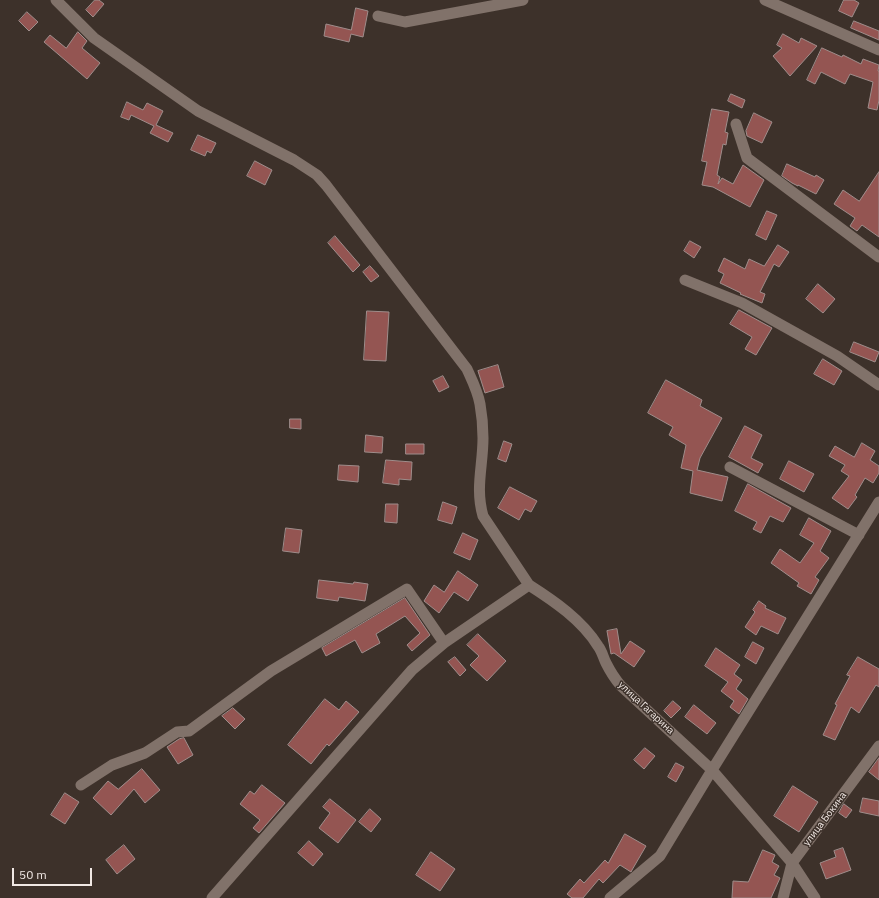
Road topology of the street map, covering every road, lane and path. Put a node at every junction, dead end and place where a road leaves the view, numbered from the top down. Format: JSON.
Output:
{"nodes":[{"id":1,"x":56,"y":0,"type":"edge"},
{"id":2,"x":523,"y":0,"type":"edge"},
{"id":3,"x":765,"y":0,"type":"edge"},
{"id":4,"x":378,"y":16,"type":"dead end"},
{"id":5,"x":879,"y":50,"type":"edge"},
{"id":6,"x":736,"y":124,"type":"dead end"},
{"id":7,"x":879,"y":257,"type":"edge"},
{"id":8,"x":685,"y":280,"type":"dead end"},
{"id":9,"x":879,"y":385,"type":"edge"},
{"id":10,"x":730,"y":467,"type":"dead end"},
{"id":11,"x":879,"y":502,"type":"edge"},
{"id":12,"x":859,"y":535,"type":"junction"},
{"id":13,"x":529,"y":585,"type":"junction"},
{"id":14,"x":444,"y":643,"type":"junction"},
{"id":15,"x":879,"y":746,"type":"edge"},
{"id":16,"x":712,"y":770,"type":"junction"},
{"id":17,"x":81,"y":785,"type":"dead end"},
{"id":18,"x":792,"y":863,"type":"junction"},
{"id":19,"x":212,"y":898,"type":"edge"},
{"id":20,"x":610,"y":898,"type":"edge"},
{"id":21,"x":783,"y":898,"type":"edge"},
{"id":22,"x":815,"y":898,"type":"edge"}],
"edges":[{"from":1,"to":13,"type":"street","name":"улица Гагарина"},
{"from":2,"to":4,"type":"street"},
{"from":3,"to":5,"type":"street"},
{"from":6,"to":7,"type":"street"},
{"from":8,"to":9,"type":"street"},
{"from":10,"to":12,"type":"street"},
{"from":11,"to":12,"type":"street"},
{"from":12,"to":16,"type":"street"},
{"from":13,"to":14,"type":"street"},
{"from":13,"to":16,"type":"street","name":"улица Гагарина"},
{"from":14,"to":17,"type":"street"},
{"from":14,"to":19,"type":"street"},
{"from":15,"to":18,"type":"street","name":"улица Бокина"},
{"from":16,"to":18,"type":"street","name":"улица Гагарина"},
{"from":16,"to":20,"type":"street"},
{"from":18,"to":21,"type":"street","name":"улица Бокина"},
{"from":18,"to":22,"type":"street","name":"улица Гагарина"}]}
